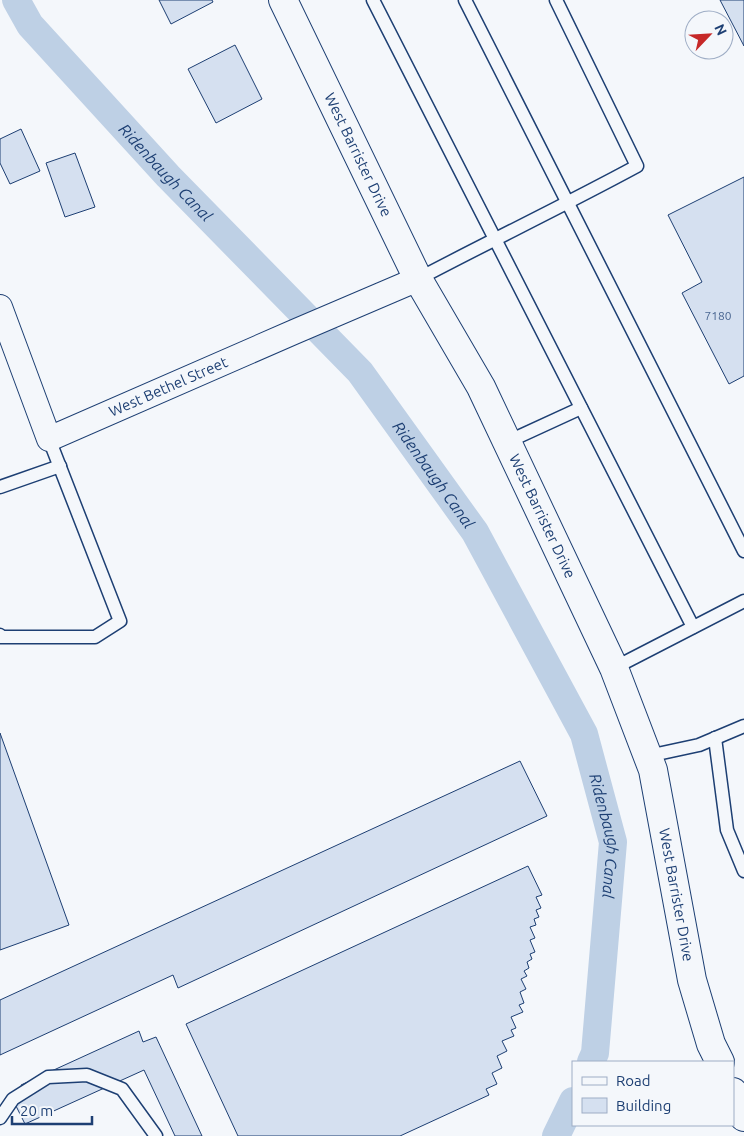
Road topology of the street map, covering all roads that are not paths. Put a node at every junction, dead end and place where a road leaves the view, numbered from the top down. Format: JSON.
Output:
{"nodes":[{"id":1,"x":283,"y":0,"type":"edge"},
{"id":2,"x":374,"y":0,"type":"edge"},
{"id":3,"x":464,"y":0,"type":"edge"},
{"id":4,"x":556,"y":0,"type":"edge"},
{"id":5,"x":568,"y":204,"type":"junction"},
{"id":6,"x":495,"y":238,"type":"junction"},
{"id":7,"x":418,"y":279,"type":"junction"},
{"id":8,"x":0,"y":307,"type":"edge"},
{"id":9,"x":581,"y":408,"type":"junction"},
{"id":10,"x":49,"y":439,"type":"junction"},
{"id":11,"x":507,"y":442,"type":"junction"},
{"id":12,"x":60,"y":466,"type":"junction"},
{"id":13,"x":0,"y":487,"type":"edge"},
{"id":14,"x":744,"y":551,"type":"edge"},
{"id":15,"x":744,"y":601,"type":"edge"},
{"id":16,"x":693,"y":628,"type":"junction"},
{"id":17,"x":1,"y":636,"type":"edge"},
{"id":18,"x":614,"y":668,"type":"junction"},
{"id":19,"x":744,"y":726,"type":"edge"},
{"id":20,"x":715,"y":738,"type":"junction"},
{"id":21,"x":648,"y":756,"type":"junction"},
{"id":22,"x":744,"y":872,"type":"edge"},
{"id":23,"x":720,"y":1061,"type":"edge"},
{"id":24,"x":734,"y":1094,"type":"edge"},
{"id":25,"x":744,"y":1117,"type":"edge"},
{"id":26,"x":0,"y":1118,"type":"edge"},
{"id":27,"x":156,"y":1136,"type":"edge"}],
"edges":[{"from":1,"to":7,"type":"street","name":"West Barrister Drive"},
{"from":2,"to":6,"type":"lane"},
{"from":3,"to":5,"type":"lane"},
{"from":4,"to":5,"type":"lane"},
{"from":5,"to":6,"type":"lane"},
{"from":5,"to":14,"type":"lane"},
{"from":6,"to":7,"type":"lane"},
{"from":6,"to":9,"type":"lane"},
{"from":7,"to":10,"type":"street","name":"West Bethel Street"},
{"from":7,"to":11,"type":"street","name":"West Barrister Drive"},
{"from":8,"to":10,"type":"street"},
{"from":9,"to":11,"type":"lane"},
{"from":9,"to":16,"type":"lane"},
{"from":10,"to":12,"type":"lane"},
{"from":11,"to":18,"type":"street","name":"West Barrister Drive"},
{"from":12,"to":13,"type":"lane"},
{"from":12,"to":17,"type":"lane"},
{"from":15,"to":16,"type":"lane"},
{"from":16,"to":18,"type":"lane"},
{"from":18,"to":21,"type":"street","name":"West Barrister Drive"},
{"from":19,"to":20,"type":"lane"},
{"from":20,"to":21,"type":"lane"},
{"from":20,"to":22,"type":"lane"},
{"from":21,"to":23,"type":"street","name":"West Barrister Drive"},
{"from":24,"to":25,"type":"street"},
{"from":26,"to":27,"type":"lane"}]}
